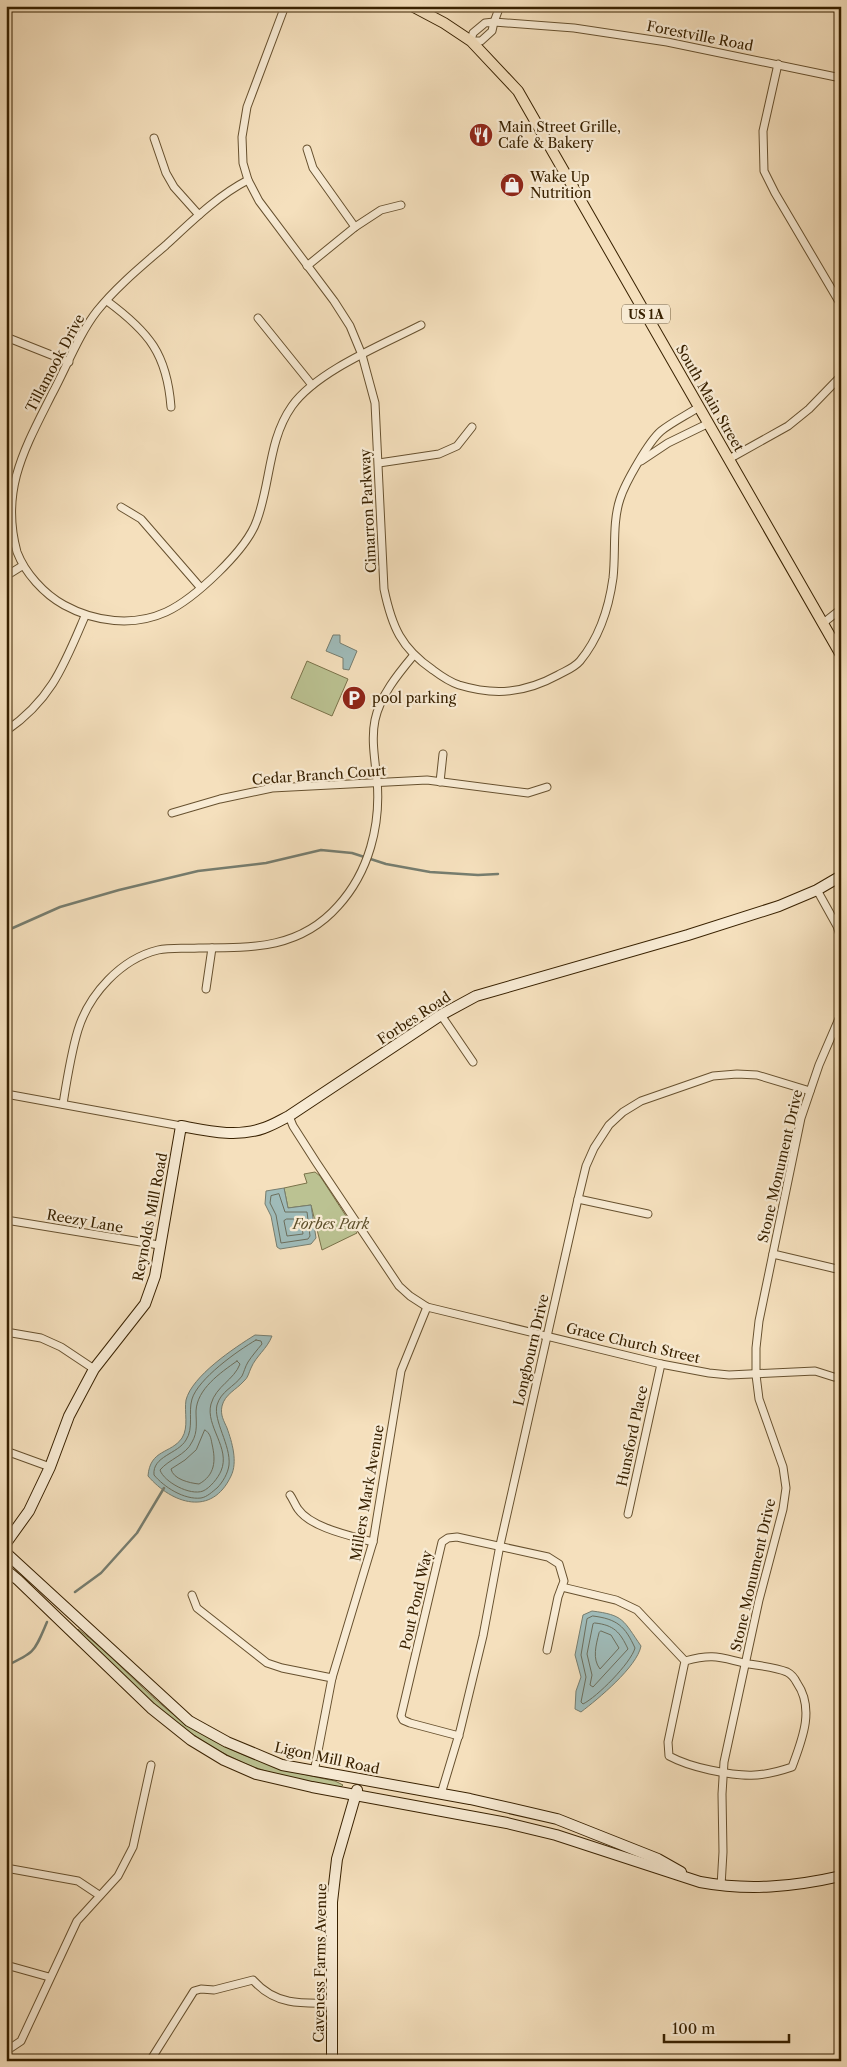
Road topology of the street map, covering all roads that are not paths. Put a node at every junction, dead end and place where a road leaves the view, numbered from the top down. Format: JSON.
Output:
{"nodes":[{"id":1,"x":285,"y":6,"type":"edge"},
{"id":2,"x":412,"y":6,"type":"edge"},
{"id":3,"x":500,"y":6,"type":"edge"},
{"id":4,"x":494,"y":22,"type":"junction"},
{"id":5,"x":471,"y":41,"type":"junction"},
{"id":6,"x":778,"y":64,"type":"junction"},
{"id":7,"x":841,"y":78,"type":"edge"},
{"id":8,"x":154,"y":138,"type":"dead end"},
{"id":9,"x":307,"y":149,"type":"dead end"},
{"id":10,"x":248,"y":180,"type":"junction"},
{"id":11,"x":401,"y":205,"type":"dead end"},
{"id":12,"x":199,"y":216,"type":"junction"},
{"id":13,"x":355,"y":227,"type":"junction"},
{"id":14,"x":307,"y":266,"type":"junction"},
{"id":15,"x":107,"y":301,"type":"junction"},
{"id":16,"x":841,"y":305,"type":"edge"},
{"id":17,"x":258,"y":318,"type":"dead end"},
{"id":18,"x":421,"y":326,"type":"dead end"},
{"id":19,"x":6,"y":337,"type":"edge"},
{"id":20,"x":362,"y":355,"type":"junction"},
{"id":21,"x":69,"y":362,"type":"junction"},
{"id":22,"x":841,"y":376,"type":"edge"},
{"id":23,"x":312,"y":385,"type":"junction"},
{"id":24,"x":699,"y":406,"type":"junction"},
{"id":25,"x":171,"y":407,"type":"dead end"},
{"id":26,"x":708,"y":423,"type":"junction"},
{"id":27,"x":472,"y":427,"type":"dead end"},
{"id":28,"x":730,"y":459,"type":"junction"},
{"id":29,"x":640,"y":461,"type":"junction"},
{"id":30,"x":379,"y":463,"type":"junction"},
{"id":31,"x":121,"y":507,"type":"dead end"},
{"id":32,"x":22,"y":566,"type":"junction"},
{"id":33,"x":6,"y":576,"type":"edge"},
{"id":34,"x":200,"y":587,"type":"junction"},
{"id":35,"x":841,"y":609,"type":"edge"},
{"id":36,"x":85,"y":616,"type":"junction"},
{"id":37,"x":822,"y":624,"type":"junction"},
{"id":38,"x":841,"y":655,"type":"edge"},
{"id":39,"x":413,"y":656,"type":"junction"},
{"id":40,"x":6,"y":731,"type":"edge"},
{"id":41,"x":443,"y":754,"type":"dead end"},
{"id":42,"x":377,"y":782,"type":"junction"},
{"id":43,"x":440,"y":782,"type":"junction"},
{"id":44,"x":548,"y":787,"type":"dead end"},
{"id":45,"x":172,"y":812,"type":"dead end"},
{"id":46,"x":841,"y":876,"type":"edge"},
{"id":47,"x":817,"y":890,"type":"junction"},
{"id":48,"x":841,"y":938,"type":"edge"},
{"id":49,"x":212,"y":948,"type":"junction"},
{"id":50,"x":206,"y":989,"type":"dead end"},
{"id":51,"x":841,"y":1014,"type":"edge"},
{"id":52,"x":441,"y":1015,"type":"junction"},
{"id":53,"x":473,"y":1062,"type":"dead end"},
{"id":54,"x":810,"y":1091,"type":"junction"},
{"id":55,"x":6,"y":1094,"type":"edge"},
{"id":56,"x":64,"y":1104,"type":"junction"},
{"id":57,"x":289,"y":1116,"type":"junction"},
{"id":58,"x":181,"y":1126,"type":"junction"},
{"id":59,"x":578,"y":1199,"type":"junction"},
{"id":60,"x":648,"y":1214,"type":"dead end"},
{"id":61,"x":6,"y":1220,"type":"edge"},
{"id":62,"x":159,"y":1245,"type":"junction"},
{"id":63,"x":773,"y":1254,"type":"junction"},
{"id":64,"x":841,"y":1270,"type":"edge"},
{"id":65,"x":426,"y":1307,"type":"junction"},
{"id":66,"x":6,"y":1332,"type":"edge"},
{"id":67,"x":547,"y":1336,"type":"junction"},
{"id":68,"x":661,"y":1364,"type":"junction"},
{"id":69,"x":94,"y":1370,"type":"junction"},
{"id":70,"x":756,"y":1375,"type":"junction"},
{"id":71,"x":834,"y":1377,"type":"dead end"},
{"id":72,"x":6,"y":1451,"type":"edge"},
{"id":73,"x":50,"y":1467,"type":"junction"},
{"id":74,"x":290,"y":1494,"type":"dead end"},
{"id":75,"x":628,"y":1514,"type":"dead end"},
{"id":76,"x":373,"y":1542,"type":"junction"},
{"id":77,"x":6,"y":1543,"type":"edge"},
{"id":78,"x":500,"y":1545,"type":"junction"},
{"id":79,"x":6,"y":1553,"type":"edge"},
{"id":80,"x":6,"y":1570,"type":"edge"},
{"id":81,"x":562,"y":1587,"type":"junction"},
{"id":82,"x":192,"y":1595,"type":"dead end"},
{"id":83,"x":547,"y":1650,"type":"dead end"},
{"id":84,"x":684,"y":1661,"type":"junction"},
{"id":85,"x":745,"y":1663,"type":"junction"},
{"id":86,"x":332,"y":1678,"type":"junction"},
{"id":87,"x":459,"y":1736,"type":"junction"},
{"id":88,"x":151,"y":1765,"type":"dead end"},
{"id":89,"x":314,"y":1772,"type":"junction"},
{"id":90,"x":724,"y":1773,"type":"junction"},
{"id":91,"x":360,"y":1780,"type":"junction"},
{"id":92,"x":442,"y":1794,"type":"junction"},
{"id":93,"x":356,"y":1795,"type":"junction"},
{"id":94,"x":6,"y":1868,"type":"edge"},
{"id":95,"x":841,"y":1876,"type":"edge"},
{"id":96,"x":700,"y":1882,"type":"junction"},
{"id":97,"x":721,"y":1886,"type":"junction"},
{"id":98,"x":100,"y":1895,"type":"junction"},
{"id":99,"x":6,"y":1965,"type":"edge"},
{"id":100,"x":49,"y":1977,"type":"junction"},
{"id":101,"x":332,"y":2003,"type":"junction"},
{"id":102,"x":6,"y":2051,"type":"edge"},
{"id":103,"x":150,"y":2061,"type":"edge"},
{"id":104,"x":332,"y":2061,"type":"edge"}],
"edges":[{"from":1,"to":10,"type":"street","name":"Cimarron Parkway"},
{"from":2,"to":5,"type":"main road","name":"South Main Street","number":"US 1A"},
{"from":3,"to":4,"type":"street"},
{"from":4,"to":5,"type":"street"},
{"from":4,"to":6,"type":"street","name":"Forestville Road"},
{"from":5,"to":24,"type":"main road","name":"South Main Street","number":"US 1A"},
{"from":6,"to":7,"type":"street","name":"Forestville Road"},
{"from":6,"to":16,"type":"street"},
{"from":8,"to":12,"type":"street"},
{"from":9,"to":13,"type":"street"},
{"from":10,"to":12,"type":"street","name":"Tillamook Drive"},
{"from":10,"to":14,"type":"street","name":"Cimarron Parkway"},
{"from":11,"to":13,"type":"street"},
{"from":12,"to":15,"type":"street","name":"Tillamook Drive"},
{"from":13,"to":14,"type":"street"},
{"from":14,"to":20,"type":"street","name":"Cimarron Parkway"},
{"from":15,"to":21,"type":"street","name":"Tillamook Drive"},
{"from":15,"to":25,"type":"street"},
{"from":17,"to":23,"type":"street"},
{"from":18,"to":20,"type":"street","name":"Tillamook Drive"},
{"from":19,"to":21,"type":"street"},
{"from":20,"to":23,"type":"street","name":"Tillamook Drive"},
{"from":20,"to":30,"type":"street","name":"Cimarron Parkway"},
{"from":21,"to":32,"type":"street","name":"Tillamook Drive"},
{"from":22,"to":28,"type":"street"},
{"from":23,"to":34,"type":"street","name":"Tillamook Drive"},
{"from":24,"to":26,"type":"main road","name":"South Main Street","number":"US 1A"},
{"from":24,"to":29,"type":"street","name":"Cimarron Parkway"},
{"from":26,"to":28,"type":"main road","name":"South Main Street","number":"US 1A"},
{"from":26,"to":29,"type":"street","name":"Cimarron Parkway"},
{"from":27,"to":30,"type":"street"},
{"from":28,"to":37,"type":"main road","name":"South Main Street","number":"US 1A"},
{"from":29,"to":39,"type":"street","name":"Cimarron Parkway"},
{"from":30,"to":39,"type":"street","name":"Cimarron Parkway"},
{"from":31,"to":34,"type":"street"},
{"from":32,"to":33,"type":"street"},
{"from":32,"to":36,"type":"street","name":"Tillamook Drive"},
{"from":34,"to":36,"type":"street","name":"Tillamook Drive"},
{"from":35,"to":37,"type":"street"},
{"from":36,"to":40,"type":"street"},
{"from":37,"to":38,"type":"main road","name":"South Main Street","number":"US 1A"},
{"from":39,"to":42,"type":"street"},
{"from":41,"to":43,"type":"street"},
{"from":42,"to":43,"type":"street","name":"Cedar Branch Court"},
{"from":42,"to":45,"type":"street","name":"Cedar Branch Court"},
{"from":42,"to":49,"type":"street"},
{"from":43,"to":44,"type":"street","name":"Cedar Branch Court"},
{"from":46,"to":47,"type":"main road","name":"Forbes Road"},
{"from":47,"to":48,"type":"street"},
{"from":47,"to":52,"type":"main road","name":"Forbes Road"},
{"from":49,"to":50,"type":"street"},
{"from":49,"to":56,"type":"street"},
{"from":51,"to":54,"type":"street","name":"Stone Monument Drive"},
{"from":52,"to":53,"type":"street"},
{"from":52,"to":57,"type":"main road","name":"Forbes Road"},
{"from":54,"to":59,"type":"street","name":"Longbourn Drive"},
{"from":54,"to":63,"type":"street","name":"Stone Monument Drive"},
{"from":55,"to":56,"type":"street","name":"Forbes Road"},
{"from":56,"to":58,"type":"street","name":"Forbes Road"},
{"from":57,"to":58,"type":"main road","name":"Forbes Road"},
{"from":57,"to":65,"type":"street","name":"Grace Church Street"},
{"from":58,"to":62,"type":"main road","name":"Reynolds Mill Road"},
{"from":59,"to":60,"type":"street"},
{"from":59,"to":67,"type":"street","name":"Longbourn Drive"},
{"from":61,"to":62,"type":"street","name":"Reezy Lane"},
{"from":62,"to":69,"type":"main road","name":"Reynolds Mill Road"},
{"from":63,"to":64,"type":"street"},
{"from":63,"to":70,"type":"street","name":"Stone Monument Drive"},
{"from":65,"to":67,"type":"street","name":"Grace Church Street"},
{"from":65,"to":76,"type":"street","name":"Millers Mark Avenue"},
{"from":66,"to":69,"type":"street"},
{"from":67,"to":68,"type":"street","name":"Grace Church Street"},
{"from":67,"to":78,"type":"street","name":"Longbourn Drive"},
{"from":68,"to":70,"type":"street","name":"Grace Church Street"},
{"from":68,"to":75,"type":"street","name":"Hunsford Place"},
{"from":69,"to":73,"type":"main road","name":"Reynolds Mill Road"},
{"from":70,"to":71,"type":"street","name":"Grace Church Street"},
{"from":70,"to":85,"type":"street","name":"Stone Monument Drive"},
{"from":72,"to":73,"type":"street"},
{"from":73,"to":77,"type":"main road","name":"Reynolds Mill Road"},
{"from":74,"to":76,"type":"street"},
{"from":76,"to":86,"type":"street","name":"Millers Mark Avenue"},
{"from":78,"to":81,"type":"street","name":"Pout Pond Way"},
{"from":78,"to":87,"type":"street","name":"Longbourn Drive"},
{"from":78,"to":87,"type":"street","name":"Pout Pond Way"},
{"from":79,"to":89,"type":"main road","name":"Ligon Mill Road"},
{"from":80,"to":93,"type":"main road","name":"Ligon Mill Road"},
{"from":81,"to":83,"type":"street","name":"Pout Pond Way"},
{"from":81,"to":84,"type":"street"},
{"from":82,"to":86,"type":"street"},
{"from":84,"to":85,"type":"street"},
{"from":84,"to":90,"type":"street"},
{"from":85,"to":90,"type":"street","name":"Stone Monument Drive"},
{"from":85,"to":90,"type":"street"},
{"from":86,"to":89,"type":"street","name":"Millers Mark Avenue"},
{"from":87,"to":92,"type":"street","name":"Longbourn Drive"},
{"from":88,"to":98,"type":"street"},
{"from":89,"to":91,"type":"main road","name":"Ligon Mill Road"},
{"from":90,"to":97,"type":"street","name":"Stone Monument Drive"},
{"from":91,"to":92,"type":"main road","name":"Ligon Mill Road"},
{"from":91,"to":93,"type":"main road","name":"Caveness Farms Avenue"},
{"from":92,"to":96,"type":"main road","name":"Ligon Mill Road"},
{"from":93,"to":96,"type":"main road","name":"Ligon Mill Road"},
{"from":93,"to":101,"type":"main road","name":"Caveness Farms Avenue"},
{"from":94,"to":98,"type":"street"},
{"from":95,"to":97,"type":"main road","name":"Ligon Mill Road"},
{"from":96,"to":97,"type":"main road","name":"Ligon Mill Road"},
{"from":98,"to":100,"type":"street"},
{"from":99,"to":100,"type":"street"},
{"from":100,"to":102,"type":"street"},
{"from":101,"to":103,"type":"street"},
{"from":101,"to":104,"type":"main road","name":"Caveness Farms Avenue"}]}
